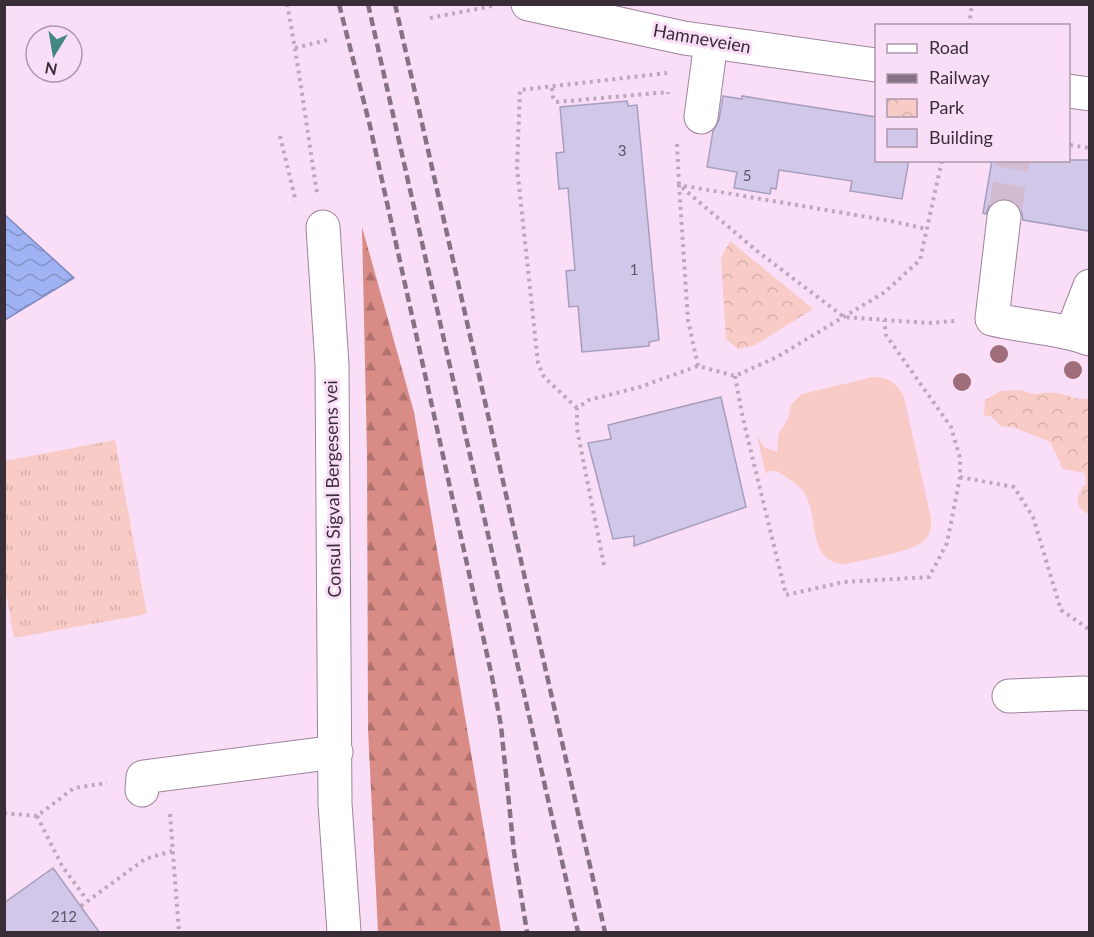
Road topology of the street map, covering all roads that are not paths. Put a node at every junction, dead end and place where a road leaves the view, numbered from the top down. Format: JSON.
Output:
{"nodes":[{"id":1,"x":528,"y":4,"type":"edge"},
{"id":2,"x":709,"y":56,"type":"junction"},
{"id":3,"x":875,"y":65,"type":"edge"},
{"id":4,"x":1070,"y":91,"type":"edge"},
{"id":5,"x":1089,"y":94,"type":"edge"},
{"id":6,"x":701,"y":117,"type":"dead end"},
{"id":7,"x":1004,"y":217,"type":"tunnel mouth"},
{"id":8,"x":323,"y":227,"type":"road end"},
{"id":9,"x":1089,"y":286,"type":"edge"},
{"id":10,"x":1081,"y":335,"type":"edge"},
{"id":11,"x":1089,"y":694,"type":"edge"},
{"id":12,"x":1009,"y":696,"type":"dead end"},
{"id":13,"x":336,"y":752,"type":"junction"},
{"id":14,"x":152,"y":791,"type":"road end"},
{"id":15,"x":344,"y":933,"type":"edge"}],
"edges":[{"from":1,"to":2,"type":"street","name":"Hamneveien"},
{"from":2,"to":3,"type":"street","name":"Hamneveien"},
{"from":2,"to":6,"type":"street"},
{"from":4,"to":5,"type":"street"},
{"from":7,"to":10,"type":"street"},
{"from":8,"to":13,"type":"street","name":"Consul Sigval Bergesens vei"},
{"from":9,"to":10,"type":"street"},
{"from":11,"to":12,"type":"street"},
{"from":13,"to":14,"type":"street"},
{"from":13,"to":15,"type":"street","name":"Consul Sigval Bergesens vei"}]}
